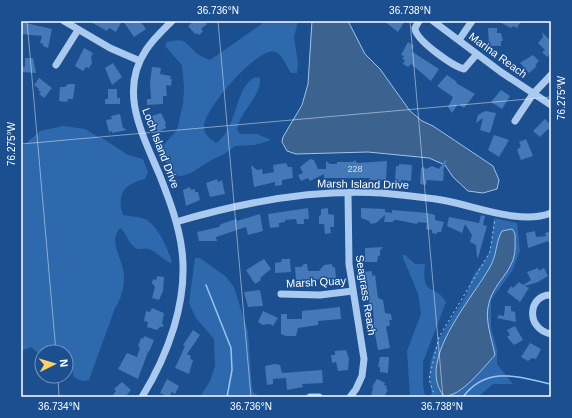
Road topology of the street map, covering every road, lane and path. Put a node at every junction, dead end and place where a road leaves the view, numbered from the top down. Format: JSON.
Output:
{"nodes":[{"id":1,"x":64,"y":21,"type":"edge"},
{"id":2,"x":172,"y":21,"type":"edge"},
{"id":3,"x":419,"y":21,"type":"edge"},
{"id":4,"x":433,"y":21,"type":"edge"},
{"id":5,"x":472,"y":21,"type":"edge"},
{"id":6,"x":78,"y":30,"type":"junction"},
{"id":7,"x":460,"y":40,"type":"junction"},
{"id":8,"x":478,"y":54,"type":"junction"},
{"id":9,"x":140,"y":61,"type":"junction"},
{"id":10,"x":56,"y":65,"type":"dead end"},
{"id":11,"x":551,"y":75,"type":"edge"},
{"id":12,"x":533,"y":94,"type":"junction"},
{"id":13,"x":551,"y":105,"type":"edge"},
{"id":14,"x":515,"y":121,"type":"dead end"},
{"id":15,"x":348,"y":193,"type":"junction"},
{"id":16,"x":551,"y":213,"type":"edge"},
{"id":17,"x":495,"y":217,"type":"dead end"},
{"id":18,"x":176,"y":222,"type":"junction"},
{"id":19,"x":353,"y":291,"type":"junction"},
{"id":20,"x":281,"y":294,"type":"dead end"},
{"id":21,"x":551,"y":296,"type":"edge"},
{"id":22,"x":551,"y":334,"type":"edge"},
{"id":23,"x":142,"y":397,"type":"edge"},
{"id":24,"x":310,"y":397,"type":"edge"},
{"id":25,"x":319,"y":397,"type":"edge"},
{"id":26,"x":350,"y":397,"type":"edge"},
{"id":27,"x":435,"y":397,"type":"edge"}],
"edges":[{"from":1,"to":6,"type":"street"},
{"from":2,"to":9,"type":"street","name":"Loch Island Drive"},
{"from":3,"to":8,"type":"street"},
{"from":4,"to":7,"type":"street","name":"Marina Reach"},
{"from":5,"to":7,"type":"street"},
{"from":6,"to":9,"type":"street"},
{"from":6,"to":10,"type":"street"},
{"from":7,"to":8,"type":"street","name":"Marina Reach"},
{"from":8,"to":12,"type":"street","name":"Marina Reach"},
{"from":9,"to":18,"type":"street","name":"Loch Island Drive"},
{"from":11,"to":12,"type":"street"},
{"from":12,"to":13,"type":"street","name":"Marina Reach"},
{"from":12,"to":14,"type":"street"},
{"from":15,"to":16,"type":"street","name":"Marsh Island Drive"},
{"from":15,"to":18,"type":"street","name":"Marsh Island Drive"},
{"from":15,"to":19,"type":"street","name":"Seagrass Reach"},
{"from":17,"to":27,"type":"path"},
{"from":18,"to":23,"type":"street","name":"Loch Island Drive"},
{"from":19,"to":20,"type":"street","name":"Marsh Quay"},
{"from":19,"to":26,"type":"street","name":"Seagrass Reach"},
{"from":21,"to":22,"type":"street"},
{"from":24,"to":25,"type":"street"}]}
